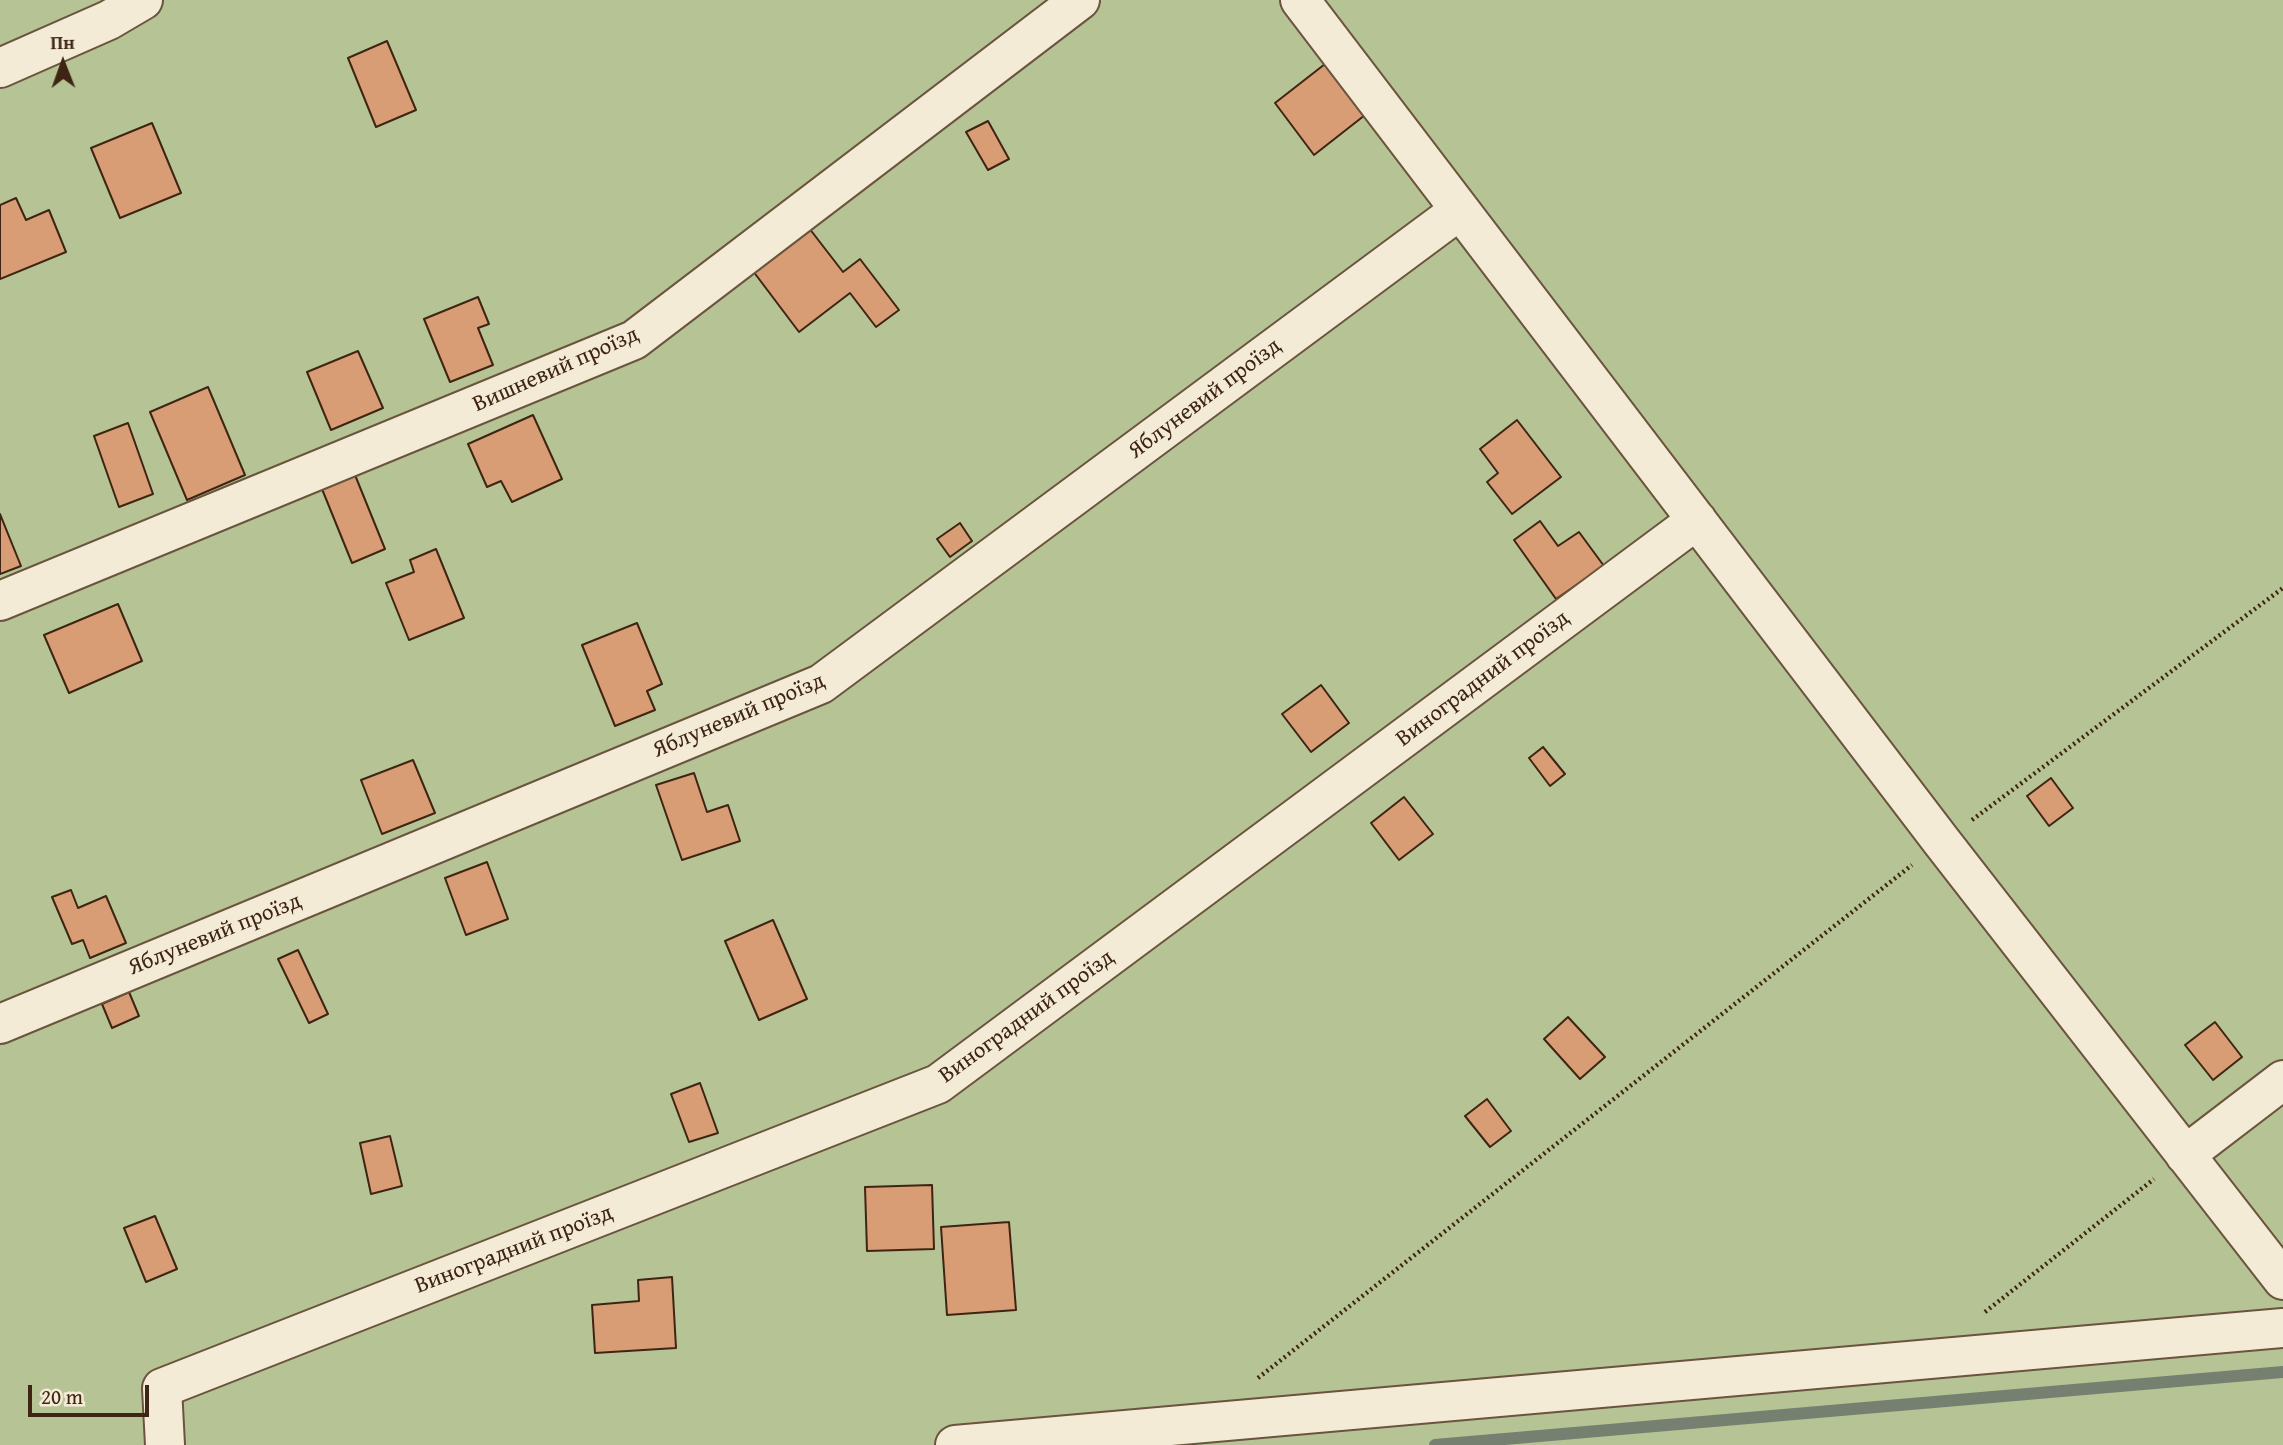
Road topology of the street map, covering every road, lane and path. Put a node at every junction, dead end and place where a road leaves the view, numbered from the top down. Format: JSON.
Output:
{"nodes":[{"id":1,"x":143,"y":0,"type":"edge"},
{"id":2,"x":1080,"y":0,"type":"edge"},
{"id":3,"x":1300,"y":0,"type":"edge"},
{"id":4,"x":0,"y":68,"type":"edge"},
{"id":5,"x":1460,"y":210,"type":"junction"},
{"id":6,"x":1697,"y":520,"type":"junction"},
{"id":7,"x":2283,"y":588,"type":"edge"},
{"id":8,"x":0,"y":601,"type":"edge"},
{"id":9,"x":1942,"y":842,"type":"junction"},
{"id":10,"x":0,"y":1024,"type":"edge"},
{"id":11,"x":2283,"y":1080,"type":"edge"},
{"id":12,"x":2185,"y":1155,"type":"junction"},
{"id":13,"x":2283,"y":1280,"type":"edge"},
{"id":14,"x":1980,"y":1317,"type":"dead end"},
{"id":15,"x":2283,"y":1328,"type":"edge"},
{"id":16,"x":1254,"y":1381,"type":"dead end"},
{"id":17,"x":165,"y":1445,"type":"edge"},
{"id":18,"x":955,"y":1445,"type":"edge"}],
"edges":[{"from":1,"to":4,"type":"street"},
{"from":2,"to":8,"type":"street","name":"Вишневий проїзд"},
{"from":3,"to":5,"type":"street"},
{"from":5,"to":6,"type":"street"},
{"from":5,"to":10,"type":"street","name":"Яблуневий проїзд"},
{"from":6,"to":9,"type":"street"},
{"from":6,"to":17,"type":"street","name":"Виноградний проїзд"},
{"from":7,"to":9,"type":"path"},
{"from":9,"to":12,"type":"street"},
{"from":9,"to":16,"type":"path"},
{"from":11,"to":12,"type":"street"},
{"from":12,"to":13,"type":"street"},
{"from":12,"to":14,"type":"path"},
{"from":15,"to":18,"type":"street"}]}
